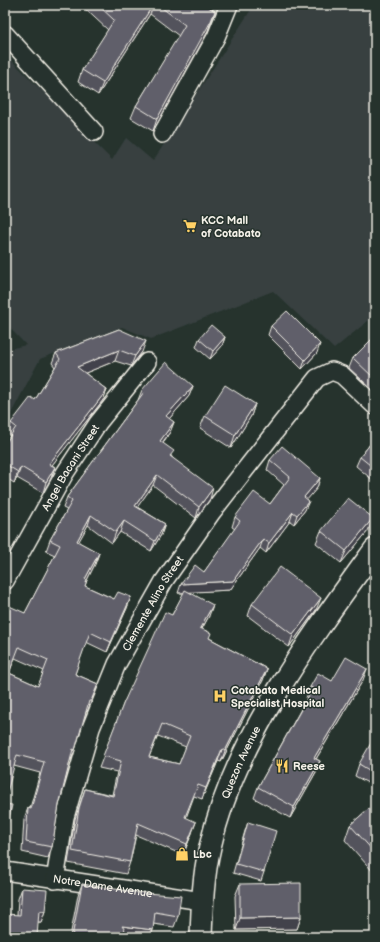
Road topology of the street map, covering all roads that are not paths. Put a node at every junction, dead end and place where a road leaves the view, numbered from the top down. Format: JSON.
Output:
{"nodes":[{"id":1,"x":229,"y":5,"type":"edge"},
{"id":2,"x":5,"y":34,"type":"edge"},
{"id":3,"x":94,"y":132,"type":"dead end"},
{"id":4,"x":162,"y":134,"type":"dead end"},
{"id":5,"x":147,"y":362,"type":"dead end"},
{"id":6,"x":375,"y":406,"type":"edge"},
{"id":7,"x":375,"y":549,"type":"edge"},
{"id":8,"x":5,"y":581,"type":"edge"},
{"id":9,"x":5,"y":871,"type":"edge"},
{"id":10,"x":55,"y":880,"type":"junction"},
{"id":11,"x":202,"y":901,"type":"junction"},
{"id":12,"x":201,"y":937,"type":"edge"}],
"edges":[{"from":1,"to":4,"type":"street"},
{"from":2,"to":3,"type":"street"},
{"from":5,"to":8,"type":"street","name":"Angel Bacani Street"},
{"from":6,"to":10,"type":"street","name":"Clemente Alino Street"},
{"from":7,"to":11,"type":"main road","name":"Quezon Avenue"},
{"from":9,"to":10,"type":"street","name":"Notre Dame Avenue"},
{"from":10,"to":11,"type":"street","name":"Notre Dame Avenue"},
{"from":11,"to":12,"type":"main road","name":"Quezon Avenue"}]}
